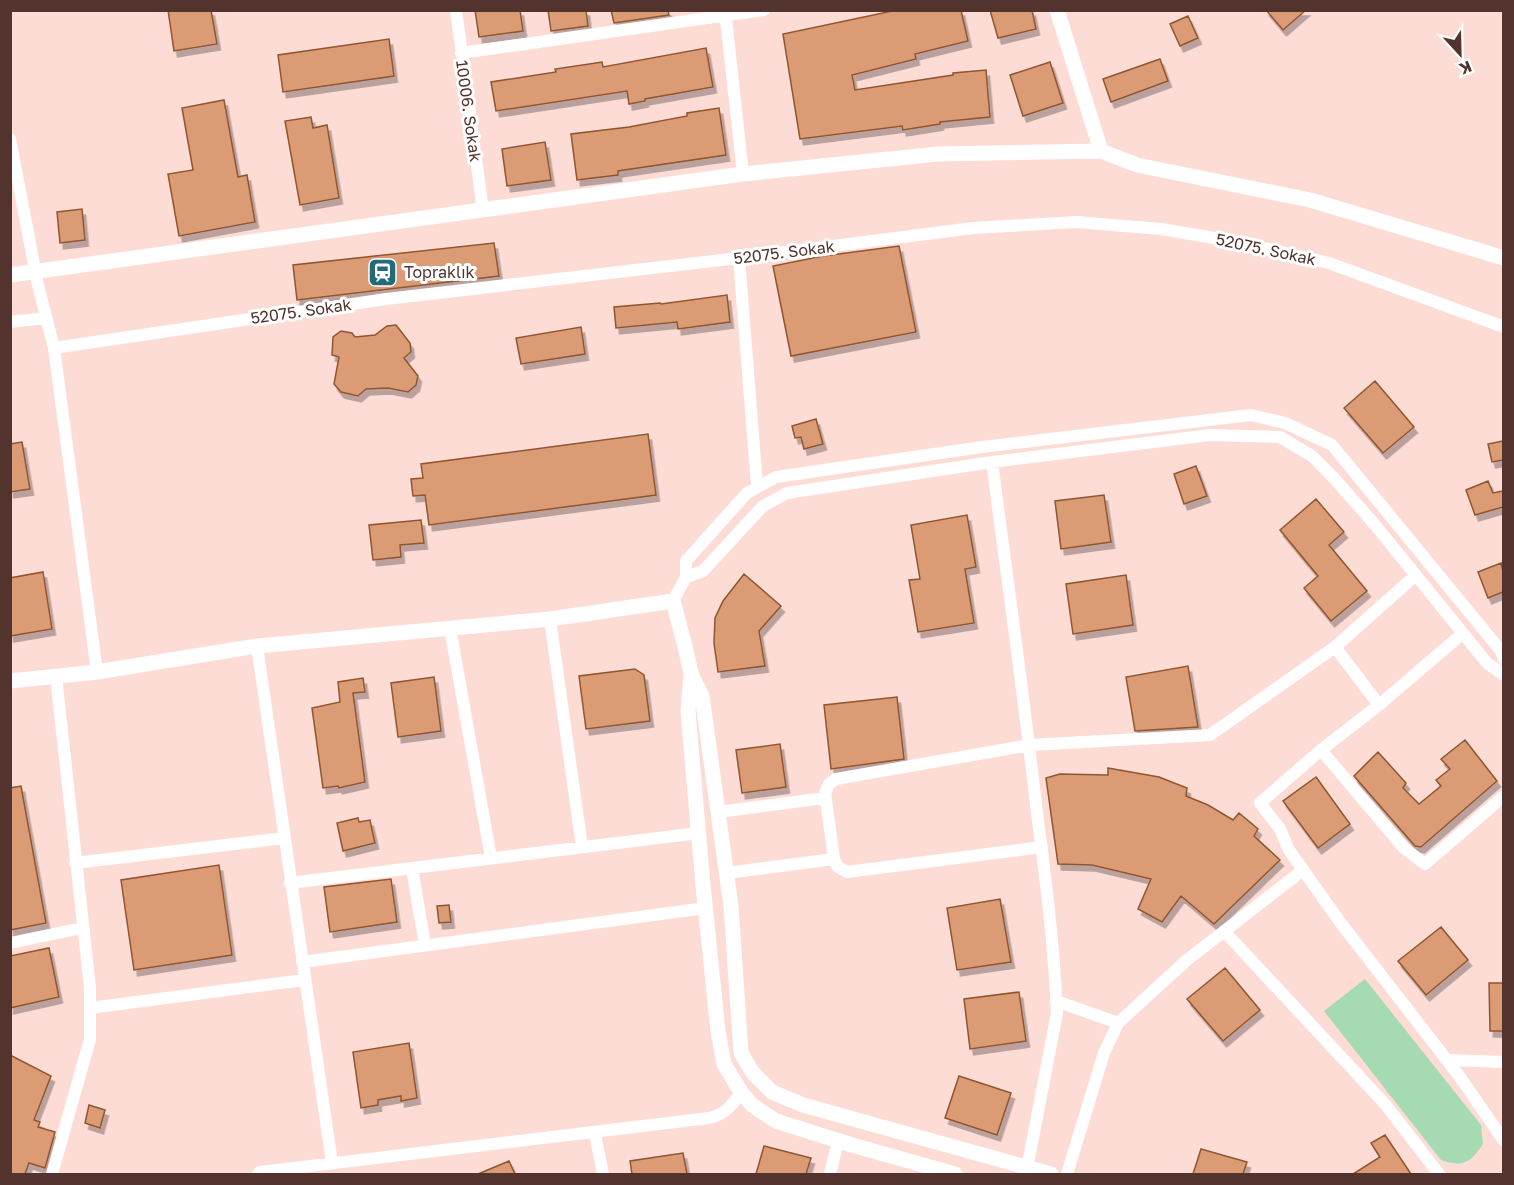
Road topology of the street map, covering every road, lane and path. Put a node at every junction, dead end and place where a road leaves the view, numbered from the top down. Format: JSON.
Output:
{"nodes":[{"id":1,"x":456,"y":10,"type":"edge"},
{"id":2,"x":764,"y":10,"type":"edge"},
{"id":3,"x":1057,"y":10,"type":"edge"},
{"id":4,"x":725,"y":13,"type":"edge"},
{"id":5,"x":462,"y":53,"type":"junction"},
{"id":6,"x":10,"y":139,"type":"edge"},
{"id":7,"x":1101,"y":151,"type":"junction"},
{"id":8,"x":743,"y":174,"type":"junction"},
{"id":9,"x":483,"y":211,"type":"junction"},
{"id":10,"x":739,"y":258,"type":"junction"},
{"id":11,"x":1503,"y":258,"type":"edge"},
{"id":12,"x":37,"y":271,"type":"junction"},
{"id":13,"x":10,"y":274,"type":"edge"},
{"id":14,"x":46,"y":318,"type":"junction"},
{"id":15,"x":10,"y":322,"type":"edge"},
{"id":16,"x":1503,"y":327,"type":"edge"},
{"id":17,"x":54,"y":348,"type":"junction"},
{"id":18,"x":992,"y":462,"type":"junction"},
{"id":19,"x":757,"y":486,"type":"junction"},
{"id":20,"x":1416,"y":575,"type":"junction"},
{"id":21,"x":686,"y":577,"type":"junction"},
{"id":22,"x":673,"y":602,"type":"junction"},
{"id":23,"x":550,"y":619,"type":"junction"},
{"id":24,"x":450,"y":628,"type":"junction"},
{"id":25,"x":1462,"y":634,"type":"junction"},
{"id":26,"x":257,"y":646,"type":"junction"},
{"id":27,"x":1335,"y":647,"type":"junction"},
{"id":28,"x":1503,"y":659,"type":"edge"},
{"id":29,"x":97,"y":672,"type":"junction"},
{"id":30,"x":691,"y":674,"type":"junction"},
{"id":31,"x":1503,"y":675,"type":"edge"},
{"id":32,"x":56,"y":676,"type":"junction"},
{"id":33,"x":10,"y":681,"type":"edge"},
{"id":34,"x":1379,"y":705,"type":"junction"},
{"id":35,"x":1030,"y":745,"type":"junction"},
{"id":36,"x":1321,"y":750,"type":"junction"},
{"id":37,"x":1503,"y":796,"type":"edge"},
{"id":38,"x":825,"y":798,"type":"junction"},
{"id":39,"x":719,"y":812,"type":"junction"},
{"id":40,"x":699,"y":833,"type":"junction"},
{"id":41,"x":284,"y":838,"type":"junction"},
{"id":42,"x":582,"y":847,"type":"junction"},
{"id":43,"x":1042,"y":847,"type":"junction"},
{"id":44,"x":491,"y":858,"type":"junction"},
{"id":45,"x":834,"y":860,"type":"junction"},
{"id":46,"x":75,"y":863,"type":"junction"},
{"id":47,"x":412,"y":868,"type":"junction"},
{"id":48,"x":1303,"y":870,"type":"junction"},
{"id":49,"x":727,"y":873,"type":"junction"},
{"id":50,"x":290,"y":883,"type":"junction"},
{"id":51,"x":706,"y":908,"type":"junction"},
{"id":52,"x":82,"y":928,"type":"junction"},
{"id":53,"x":1224,"y":931,"type":"junction"},
{"id":54,"x":10,"y":943,"type":"edge"},
{"id":55,"x":425,"y":945,"type":"junction"},
{"id":56,"x":302,"y":962,"type":"junction"},
{"id":57,"x":304,"y":980,"type":"junction"},
{"id":58,"x":1056,"y":1001,"type":"junction"},
{"id":59,"x":90,"y":1008,"type":"junction"},
{"id":60,"x":1118,"y":1023,"type":"junction"},
{"id":61,"x":1447,"y":1060,"type":"junction"},
{"id":62,"x":1503,"y":1062,"type":"edge"},
{"id":63,"x":741,"y":1092,"type":"junction"},
{"id":64,"x":596,"y":1134,"type":"junction"},
{"id":65,"x":838,"y":1141,"type":"junction"},
{"id":66,"x":1503,"y":1141,"type":"edge"},
{"id":67,"x":332,"y":1163,"type":"junction"},
{"id":68,"x":1027,"y":1171,"type":"edge"},
{"id":69,"x":52,"y":1174,"type":"edge"},
{"id":70,"x":258,"y":1174,"type":"edge"},
{"id":71,"x":603,"y":1174,"type":"edge"},
{"id":72,"x":830,"y":1174,"type":"edge"},
{"id":73,"x":955,"y":1174,"type":"edge"},
{"id":74,"x":1051,"y":1174,"type":"edge"},
{"id":75,"x":1067,"y":1174,"type":"edge"},
{"id":76,"x":1438,"y":1174,"type":"edge"}],
"edges":[{"from":1,"to":5,"type":"street","name":"10006. Sokak"},
{"from":2,"to":4,"type":"street"},
{"from":3,"to":7,"type":"street"},
{"from":4,"to":5,"type":"street"},
{"from":4,"to":8,"type":"street"},
{"from":5,"to":9,"type":"street","name":"10006. Sokak"},
{"from":6,"to":12,"type":"street"},
{"from":7,"to":8,"type":"street"},
{"from":7,"to":11,"type":"street"},
{"from":8,"to":9,"type":"street"},
{"from":9,"to":12,"type":"street"},
{"from":10,"to":16,"type":"street","name":"52075. Sokak"},
{"from":10,"to":17,"type":"street","name":"52075. Sokak"},
{"from":10,"to":19,"type":"street"},
{"from":12,"to":13,"type":"street"},
{"from":12,"to":14,"type":"street"},
{"from":14,"to":15,"type":"street"},
{"from":14,"to":17,"type":"street"},
{"from":17,"to":29,"type":"street"},
{"from":18,"to":20,"type":"street"},
{"from":18,"to":21,"type":"street"},
{"from":18,"to":35,"type":"street"},
{"from":19,"to":21,"type":"street"},
{"from":19,"to":28,"type":"street"},
{"from":20,"to":25,"type":"street"},
{"from":20,"to":27,"type":"street"},
{"from":21,"to":22,"type":"street"},
{"from":22,"to":23,"type":"street"},
{"from":22,"to":30,"type":"street"},
{"from":23,"to":24,"type":"street"},
{"from":23,"to":42,"type":"street"},
{"from":24,"to":26,"type":"street"},
{"from":24,"to":44,"type":"street"},
{"from":25,"to":31,"type":"street"},
{"from":25,"to":34,"type":"street"},
{"from":26,"to":29,"type":"street"},
{"from":26,"to":41,"type":"street"},
{"from":27,"to":34,"type":"street"},
{"from":27,"to":35,"type":"street"},
{"from":29,"to":32,"type":"street"},
{"from":30,"to":39,"type":"street"},
{"from":30,"to":40,"type":"street"},
{"from":32,"to":33,"type":"street"},
{"from":32,"to":46,"type":"street"},
{"from":34,"to":36,"type":"street"},
{"from":35,"to":38,"type":"street"},
{"from":35,"to":43,"type":"street"},
{"from":36,"to":37,"type":"street"},
{"from":36,"to":48,"type":"street"},
{"from":38,"to":39,"type":"street"},
{"from":38,"to":45,"type":"street"},
{"from":39,"to":49,"type":"street"},
{"from":40,"to":42,"type":"street"},
{"from":40,"to":51,"type":"street"},
{"from":41,"to":46,"type":"street"},
{"from":41,"to":50,"type":"street"},
{"from":42,"to":44,"type":"street"},
{"from":43,"to":45,"type":"street"},
{"from":43,"to":58,"type":"street"},
{"from":44,"to":47,"type":"street"},
{"from":45,"to":49,"type":"street"},
{"from":46,"to":52,"type":"street"},
{"from":47,"to":50,"type":"street"},
{"from":47,"to":55,"type":"street"},
{"from":48,"to":53,"type":"street"},
{"from":48,"to":61,"type":"street"},
{"from":49,"to":68,"type":"street"},
{"from":50,"to":56,"type":"street"},
{"from":51,"to":55,"type":"street"},
{"from":51,"to":63,"type":"street"},
{"from":52,"to":54,"type":"street"},
{"from":52,"to":59,"type":"street"},
{"from":53,"to":60,"type":"street"},
{"from":53,"to":76,"type":"street"},
{"from":55,"to":56,"type":"street"},
{"from":56,"to":57,"type":"street"},
{"from":57,"to":59,"type":"street"},
{"from":57,"to":67,"type":"street"},
{"from":58,"to":60,"type":"street"},
{"from":58,"to":68,"type":"street"},
{"from":59,"to":69,"type":"street"},
{"from":60,"to":75,"type":"street"},
{"from":61,"to":62,"type":"street"},
{"from":61,"to":66,"type":"street"},
{"from":63,"to":64,"type":"street"},
{"from":63,"to":65,"type":"street"},
{"from":64,"to":67,"type":"street"},
{"from":64,"to":71,"type":"street"},
{"from":65,"to":72,"type":"street"},
{"from":65,"to":73,"type":"street"},
{"from":67,"to":70,"type":"street"},
{"from":68,"to":74,"type":"street"}]}
